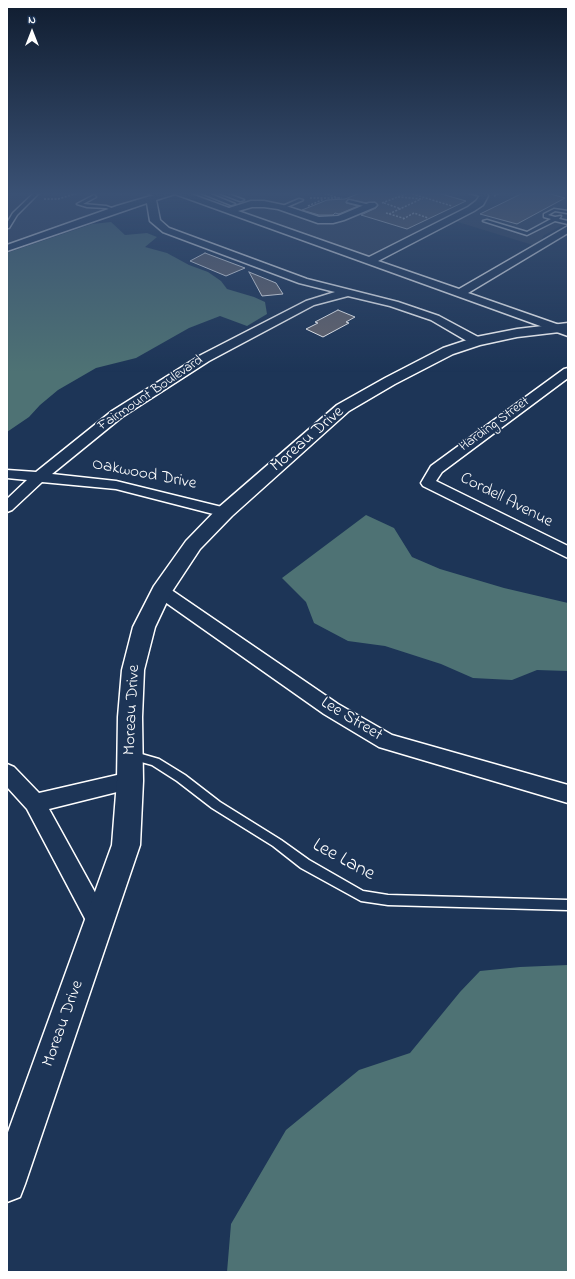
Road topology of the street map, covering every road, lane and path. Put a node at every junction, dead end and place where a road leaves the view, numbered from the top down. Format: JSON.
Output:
{"nodes":[{"id":1,"x":227,"y":253,"type":"edge"},
{"id":2,"x":349,"y":253,"type":"edge"},
{"id":3,"x":387,"y":253,"type":"edge"},
{"id":4,"x":528,"y":253,"type":"edge"},
{"id":5,"x":370,"y":261,"type":"junction"},
{"id":6,"x":303,"y":281,"type":"junction"},
{"id":7,"x":345,"y":293,"type":"junction"},
{"id":8,"x":460,"y":293,"type":"junction"},
{"id":9,"x":310,"y":303,"type":"junction"},
{"id":10,"x":564,"y":329,"type":"edge"},
{"id":11,"x":476,"y":341,"type":"junction"},
{"id":12,"x":568,"y":372,"type":"edge"},
{"id":13,"x":7,"y":474,"type":"edge"},
{"id":14,"x":38,"y":478,"type":"junction"},
{"id":15,"x":428,"y":483,"type":"joint"},
{"id":16,"x":7,"y":507,"type":"edge"},
{"id":17,"x":225,"y":512,"type":"junction"},
{"id":18,"x":568,"y":553,"type":"edge"},
{"id":19,"x":161,"y":591,"type":"junction"},
{"id":20,"x":130,"y":755,"type":"junction"},
{"id":21,"x":7,"y":773,"type":"edge"},
{"id":22,"x":130,"y":781,"type":"junction"},
{"id":23,"x":568,"y":794,"type":"edge"},
{"id":24,"x":35,"y":803,"type":"junction"},
{"id":25,"x":568,"y":905,"type":"edge"},
{"id":26,"x":100,"y":924,"type":"junction"},
{"id":27,"x":7,"y":1184,"type":"edge"}],
"edges":[{"from":1,"to":6,"type":"street"},
{"from":2,"to":5,"type":"street"},
{"from":3,"to":5,"type":"street"},
{"from":4,"to":8,"type":"street"},
{"from":5,"to":8,"type":"street"},
{"from":6,"to":7,"type":"street"},
{"from":6,"to":9,"type":"street"},
{"from":7,"to":9,"type":"street","name":"Fairmount Boulevard"},
{"from":7,"to":11,"type":"street"},
{"from":8,"to":10,"type":"street"},
{"from":9,"to":14,"type":"street","name":"Fairmount Boulevard"},
{"from":10,"to":11,"type":"main road","name":"Moreau Drive"},
{"from":11,"to":17,"type":"main road","name":"Moreau Drive"},
{"from":12,"to":15,"type":"street","name":"Harding Street"},
{"from":13,"to":14,"type":"street","name":"Oakwood Drive"},
{"from":14,"to":16,"type":"street","name":"Fairmount Boulevard"},
{"from":14,"to":17,"type":"street","name":"Oakwood Drive"},
{"from":15,"to":18,"type":"street","name":"Cordell Avenue"},
{"from":17,"to":19,"type":"main road","name":"Moreau Drive"},
{"from":19,"to":20,"type":"main road","name":"Moreau Drive"},
{"from":19,"to":23,"type":"street","name":"Lee Street"},
{"from":20,"to":22,"type":"main road","name":"Moreau Drive"},
{"from":20,"to":25,"type":"lane","name":"Lee Lane"},
{"from":21,"to":24,"type":"street"},
{"from":22,"to":24,"type":"street"},
{"from":22,"to":26,"type":"main road","name":"Moreau Drive"},
{"from":24,"to":26,"type":"street"},
{"from":26,"to":27,"type":"main road","name":"Moreau Drive"}]}
